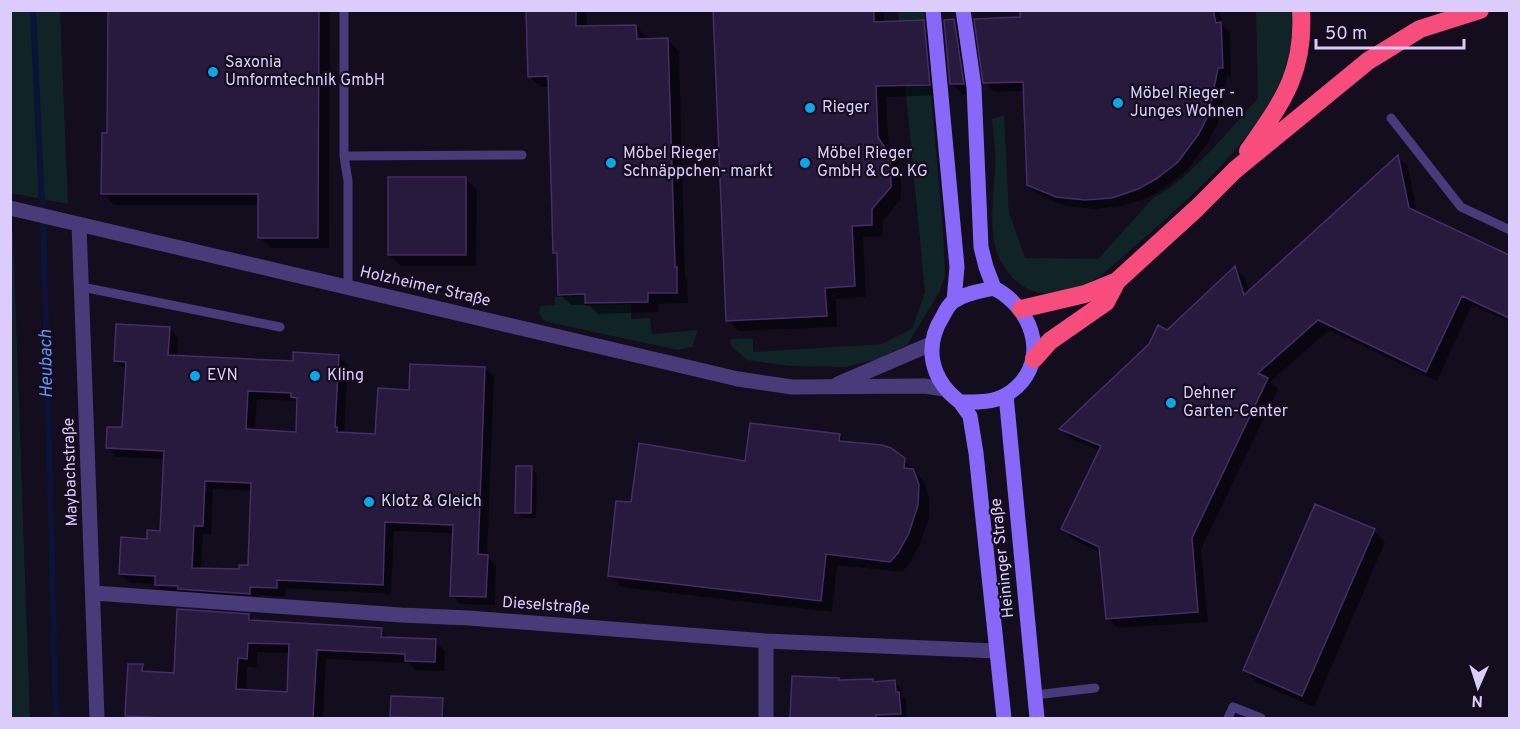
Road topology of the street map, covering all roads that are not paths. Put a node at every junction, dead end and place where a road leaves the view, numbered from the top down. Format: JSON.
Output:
{"nodes":[{"id":1,"x":344,"y":10,"type":"edge"},
{"id":2,"x":933,"y":10,"type":"edge"},
{"id":3,"x":963,"y":10,"type":"edge"},
{"id":4,"x":1301,"y":10,"type":"edge"},
{"id":5,"x":1480,"y":10,"type":"edge"},
{"id":6,"x":1391,"y":118,"type":"dead end"},
{"id":7,"x":522,"y":155,"type":"dead end"},
{"id":8,"x":344,"y":156,"type":"junction"},
{"id":9,"x":1234,"y":170,"type":"junction"},
{"id":10,"x":16,"y":209,"type":"edge"},
{"id":11,"x":71,"y":222,"type":"junction"},
{"id":12,"x":1509,"y":230,"type":"edge"},
{"id":13,"x":1117,"y":280,"type":"junction"},
{"id":14,"x":82,"y":287,"type":"junction"},
{"id":15,"x":348,"y":287,"type":"junction"},
{"id":16,"x":994,"y":288,"type":"junction"},
{"id":17,"x":954,"y":301,"type":"junction"},
{"id":18,"x":1021,"y":309,"type":"junction"},
{"id":19,"x":280,"y":327,"type":"dead end"},
{"id":20,"x":931,"y":344,"type":"junction"},
{"id":21,"x":1034,"y":359,"type":"junction"},
{"id":22,"x":834,"y":385,"type":"junction"},
{"id":23,"x":944,"y":389,"type":"junction"},
{"id":24,"x":1006,"y":395,"type":"junction"},
{"id":25,"x":960,"y":402,"type":"junction"},
{"id":26,"x":94,"y":593,"type":"junction"},
{"id":27,"x":766,"y":641,"type":"junction"},
{"id":28,"x":996,"y":651,"type":"junction"},
{"id":29,"x":1095,"y":688,"type":"dead end"},
{"id":30,"x":1035,"y":695,"type":"junction"},
{"id":31,"x":1003,"y":711,"type":"edge"},
{"id":32,"x":97,"y":718,"type":"edge"},
{"id":33,"x":766,"y":718,"type":"edge"},
{"id":34,"x":1009,"y":718,"type":"edge"},
{"id":35,"x":1037,"y":718,"type":"edge"},
{"id":36,"x":1228,"y":718,"type":"edge"},
{"id":37,"x":1261,"y":718,"type":"edge"}],
"edges":[{"from":1,"to":8,"type":"lane"},
{"from":2,"to":17,"type":"main road"},
{"from":3,"to":16,"type":"main road"},
{"from":4,"to":9,"type":"highway"},
{"from":5,"to":9,"type":"highway"},
{"from":6,"to":12,"type":"lane"},
{"from":7,"to":8,"type":"lane"},
{"from":8,"to":15,"type":"lane"},
{"from":9,"to":13,"type":"highway"},
{"from":10,"to":11,"type":"street","name":"Holzheimer Straße"},
{"from":11,"to":14,"type":"street","name":"Maybachstraße"},
{"from":11,"to":15,"type":"street","name":"Holzheimer Straße"},
{"from":13,"to":18,"type":"highway"},
{"from":13,"to":21,"type":"highway"},
{"from":14,"to":19,"type":"lane"},
{"from":14,"to":26,"type":"street","name":"Maybachstraße"},
{"from":15,"to":22,"type":"street","name":"Holzheimer Straße"},
{"from":16,"to":17,"type":"main road"},
{"from":16,"to":18,"type":"main road"},
{"from":17,"to":20,"type":"main road"},
{"from":18,"to":21,"type":"main road"},
{"from":20,"to":22,"type":"street","name":"Holzheimer Straße"},
{"from":20,"to":23,"type":"main road"},
{"from":21,"to":24,"type":"main road"},
{"from":22,"to":23,"type":"street","name":"Holzheimer Straße"},
{"from":23,"to":25,"type":"main road"},
{"from":24,"to":25,"type":"main road"},
{"from":24,"to":30,"type":"main road","name":"Heininger Straße"},
{"from":25,"to":28,"type":"main road","name":"Heininger Straße"},
{"from":26,"to":27,"type":"street","name":"Dieselstraße"},
{"from":26,"to":32,"type":"street","name":"Maybachstraße"},
{"from":27,"to":28,"type":"street","name":"Dieselstraße"},
{"from":27,"to":33,"type":"street"},
{"from":28,"to":31,"type":"main road","name":"Heininger Straße"},
{"from":29,"to":30,"type":"lane"},
{"from":30,"to":35,"type":"main road","name":"Heininger Straße"},
{"from":31,"to":34,"type":"main road"},
{"from":36,"to":37,"type":"lane"}]}
